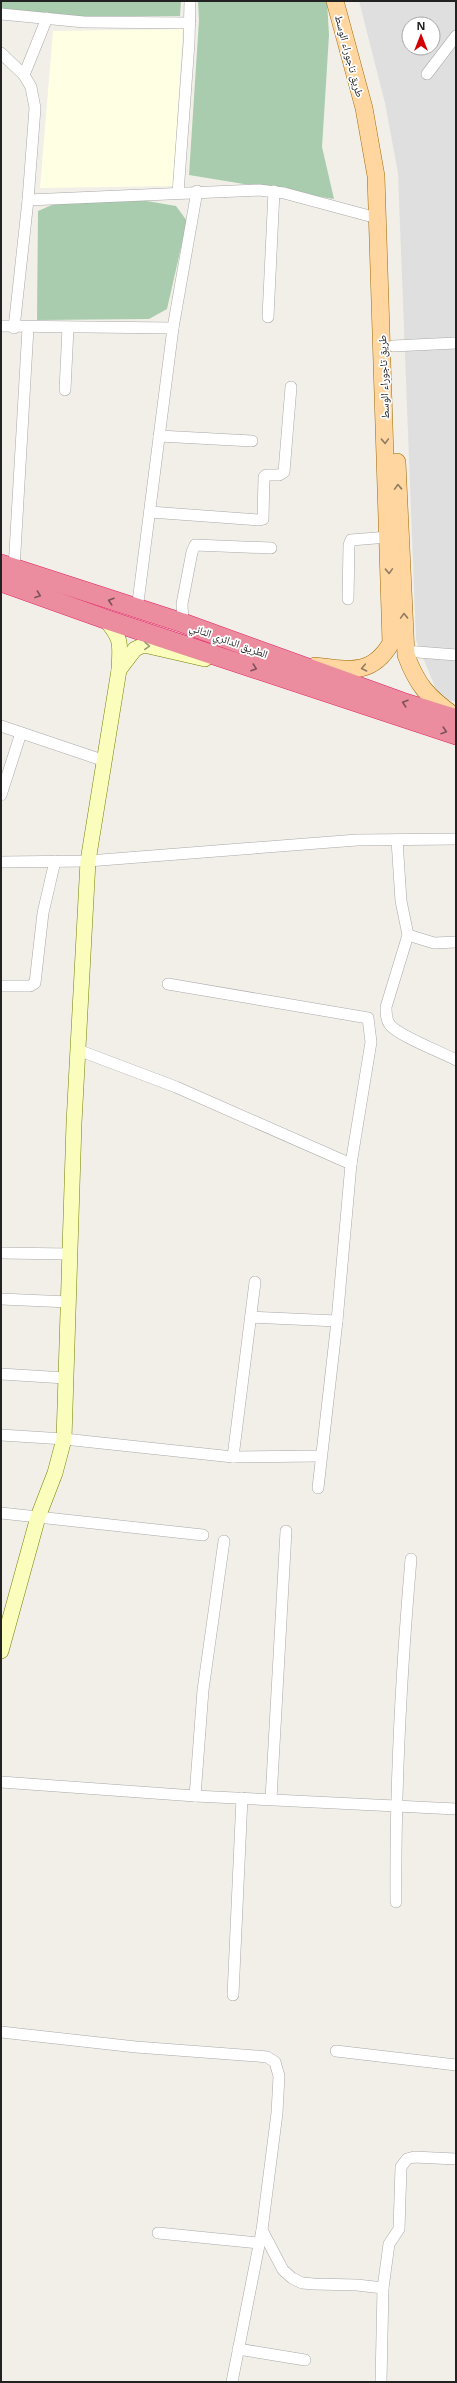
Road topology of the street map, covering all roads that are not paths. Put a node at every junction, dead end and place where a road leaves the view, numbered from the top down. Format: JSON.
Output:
{"nodes":[{"id":1,"x":190,"y":1,"type":"edge"},
{"id":2,"x":335,"y":1,"type":"edge"},
{"id":3,"x":346,"y":1,"type":"edge"},
{"id":4,"x":1,"y":14,"type":"edge"},
{"id":5,"x":47,"y":18,"type":"junction"},
{"id":6,"x":190,"y":23,"type":"junction"},
{"id":7,"x":456,"y":36,"type":"edge"},
{"id":8,"x":1,"y":53,"type":"edge"},
{"id":9,"x":427,"y":74,"type":"dead end"},
{"id":10,"x":24,"y":75,"type":"junction"},
{"id":11,"x":198,"y":191,"type":"junction"},
{"id":12,"x":274,"y":191,"type":"junction"},
{"id":13,"x":178,"y":192,"type":"junction"},
{"id":14,"x":28,"y":200,"type":"junction"},
{"id":15,"x":378,"y":218,"type":"junction"},
{"id":16,"x":384,"y":260,"type":"junction"},
{"id":17,"x":268,"y":317,"type":"dead end"},
{"id":18,"x":1,"y":326,"type":"edge"},
{"id":19,"x":14,"y":328,"type":"junction"},
{"id":20,"x":28,"y":328,"type":"junction"},
{"id":21,"x":68,"y":328,"type":"junction"},
{"id":22,"x":173,"y":328,"type":"junction"},
{"id":23,"x":456,"y":343,"type":"edge"},
{"id":24,"x":393,"y":346,"type":"junction"},
{"id":25,"x":291,"y":386,"type":"dead end"},
{"id":26,"x":64,"y":390,"type":"dead end"},
{"id":27,"x":159,"y":436,"type":"junction"},
{"id":28,"x":252,"y":441,"type":"dead end"},
{"id":29,"x":150,"y":512,"type":"junction"},
{"id":30,"x":388,"y":537,"type":"junction"},
{"id":31,"x":271,"y":548,"type":"dead end"},
{"id":32,"x":5,"y":572,"type":"edge"},
{"id":33,"x":348,"y":599,"type":"dead end"},
{"id":34,"x":137,"y":610,"type":"junction"},
{"id":35,"x":106,"y":619,"type":"junction"},
{"id":36,"x":183,"y":623,"type":"junction"},
{"id":37,"x":405,"y":651,"type":"junction"},
{"id":38,"x":456,"y":655,"type":"edge"},
{"id":39,"x":228,"y":659,"type":"junction"},
{"id":40,"x":289,"y":662,"type":"junction"},
{"id":41,"x":119,"y":670,"type":"junction"},
{"id":42,"x":456,"y":718,"type":"edge"},
{"id":43,"x":1,"y":726,"type":"edge"},
{"id":44,"x":21,"y":732,"type":"junction"},
{"id":45,"x":456,"y":735,"type":"edge"},
{"id":46,"x":106,"y":761,"type":"junction"},
{"id":47,"x":1,"y":795,"type":"edge"},
{"id":48,"x":456,"y":839,"type":"edge"},
{"id":49,"x":397,"y":840,"type":"junction"},
{"id":50,"x":88,"y":860,"type":"junction"},
{"id":51,"x":55,"y":861,"type":"junction"},
{"id":52,"x":1,"y":862,"type":"edge"},
{"id":53,"x":408,"y":935,"type":"junction"},
{"id":54,"x":456,"y":942,"type":"edge"},
{"id":55,"x":168,"y":984,"type":"dead end"},
{"id":56,"x":1,"y":986,"type":"edge"},
{"id":57,"x":78,"y":1050,"type":"junction"},
{"id":58,"x":456,"y":1060,"type":"edge"},
{"id":59,"x":351,"y":1164,"type":"junction"},
{"id":60,"x":1,"y":1253,"type":"edge"},
{"id":61,"x":70,"y":1254,"type":"junction"},
{"id":62,"x":255,"y":1282,"type":"dead end"},
{"id":63,"x":1,"y":1299,"type":"edge"},
{"id":64,"x":69,"y":1302,"type":"junction"},
{"id":65,"x":251,"y":1317,"type":"junction"},
{"id":66,"x":337,"y":1321,"type":"junction"},
{"id":67,"x":1,"y":1374,"type":"edge"},
{"id":68,"x":65,"y":1378,"type":"junction"},
{"id":69,"x":1,"y":1435,"type":"edge"},
{"id":70,"x":64,"y":1439,"type":"junction"},
{"id":71,"x":320,"y":1456,"type":"junction"},
{"id":72,"x":233,"y":1457,"type":"junction"},
{"id":73,"x":318,"y":1488,"type":"dead end"},
{"id":74,"x":1,"y":1514,"type":"edge"},
{"id":75,"x":38,"y":1516,"type":"junction"},
{"id":76,"x":286,"y":1531,"type":"dead end"},
{"id":77,"x":203,"y":1536,"type":"dead end"},
{"id":78,"x":224,"y":1541,"type":"dead end"},
{"id":79,"x":411,"y":1559,"type":"dead end"},
{"id":80,"x":1,"y":1651,"type":"edge"},
{"id":81,"x":1,"y":1782,"type":"edge"},
{"id":82,"x":195,"y":1796,"type":"junction"},
{"id":83,"x":242,"y":1798,"type":"junction"},
{"id":84,"x":271,"y":1799,"type":"junction"},
{"id":85,"x":396,"y":1807,"type":"junction"},
{"id":86,"x":456,"y":1809,"type":"edge"},
{"id":87,"x":396,"y":1902,"type":"dead end"},
{"id":88,"x":233,"y":1995,"type":"dead end"},
{"id":89,"x":1,"y":2032,"type":"edge"},
{"id":90,"x":336,"y":2051,"type":"dead end"},
{"id":91,"x":456,"y":2065,"type":"edge"},
{"id":92,"x":456,"y":2159,"type":"edge"},
{"id":93,"x":262,"y":2230,"type":"junction"},
{"id":94,"x":158,"y":2233,"type":"dead end"},
{"id":95,"x":259,"y":2243,"type":"junction"},
{"id":96,"x":383,"y":2288,"type":"junction"},
{"id":97,"x":238,"y":2349,"type":"junction"},
{"id":98,"x":304,"y":2360,"type":"dead end"},
{"id":99,"x":232,"y":2382,"type":"edge"},
{"id":100,"x":381,"y":2382,"type":"edge"}],
"edges":[{"from":1,"to":6,"type":"street"},
{"from":2,"to":15,"type":"main road","name":"طريق تاجوراء الوسط"},
{"from":3,"to":16,"type":"main road","name":"طريق تاجوراء الوسط"},
{"from":4,"to":5,"type":"street"},
{"from":5,"to":6,"type":"street"},
{"from":5,"to":10,"type":"street"},
{"from":6,"to":13,"type":"street"},
{"from":7,"to":9,"type":"street"},
{"from":8,"to":10,"type":"street"},
{"from":10,"to":14,"type":"street"},
{"from":11,"to":12,"type":"street"},
{"from":11,"to":13,"type":"street"},
{"from":11,"to":22,"type":"street"},
{"from":12,"to":15,"type":"street"},
{"from":12,"to":17,"type":"street"},
{"from":13,"to":14,"type":"street"},
{"from":14,"to":19,"type":"street"},
{"from":15,"to":16,"type":"main road","name":"طريق تاجوراء الوسط"},
{"from":16,"to":24,"type":"main road","name":"طريق تاجوراء الوسط"},
{"from":16,"to":30,"type":"main road","name":"طريق تاجوراء الوسط","one_way":true},
{"from":18,"to":19,"type":"street"},
{"from":19,"to":20,"type":"street"},
{"from":20,"to":21,"type":"street"},
{"from":20,"to":32,"type":"street"},
{"from":21,"to":22,"type":"street"},
{"from":21,"to":26,"type":"street"},
{"from":22,"to":27,"type":"street"},
{"from":23,"to":24,"type":"street"},
{"from":37,"to":24,"type":"main road","name":"طريق تاجوراء الوسط","one_way":true},
{"from":25,"to":29,"type":"street"},
{"from":27,"to":28,"type":"street"},
{"from":27,"to":29,"type":"street"},
{"from":29,"to":34,"type":"street"},
{"from":30,"to":33,"type":"street"},
{"from":30,"to":40,"type":"main road","name":"طريق تاجوراء الوسط","one_way":true},
{"from":31,"to":36,"type":"street"},
{"from":34,"to":32,"type":"highway","name":"الطريق الدائري الثاني","one_way":true},
{"from":32,"to":35,"type":"highway","name":"الطريق الدائري الثاني","one_way":true},
{"from":34,"to":36,"type":"highway","name":"الطريق الدائري الثاني"},
{"from":35,"to":39,"type":"highway","name":"الطريق الدائري الثاني"},
{"from":35,"to":41,"type":"main road"},
{"from":36,"to":40,"type":"highway","name":"الطريق الدائري الثاني"},
{"from":37,"to":38,"type":"street"},
{"from":37,"to":42,"type":"main road","name":"طريق تاجوراء الوسط"},
{"from":41,"to":39,"type":"main road","one_way":true},
{"from":39,"to":45,"type":"highway","name":"الطريق الدائري الثاني","one_way":true},
{"from":42,"to":40,"type":"highway","name":"الطريق الدائري الثاني","one_way":true},
{"from":41,"to":46,"type":"main road"},
{"from":43,"to":44,"type":"street"},
{"from":44,"to":46,"type":"street"},
{"from":44,"to":47,"type":"street"},
{"from":46,"to":50,"type":"main road"},
{"from":48,"to":49,"type":"street"},
{"from":49,"to":50,"type":"street"},
{"from":49,"to":53,"type":"street"},
{"from":50,"to":51,"type":"street"},
{"from":50,"to":57,"type":"main road"},
{"from":51,"to":52,"type":"street"},
{"from":51,"to":56,"type":"street"},
{"from":53,"to":54,"type":"street"},
{"from":53,"to":58,"type":"street"},
{"from":55,"to":59,"type":"street"},
{"from":57,"to":59,"type":"street"},
{"from":57,"to":61,"type":"main road"},
{"from":59,"to":66,"type":"street"},
{"from":60,"to":61,"type":"street"},
{"from":61,"to":64,"type":"main road"},
{"from":62,"to":65,"type":"street"},
{"from":63,"to":64,"type":"street"},
{"from":64,"to":68,"type":"main road"},
{"from":65,"to":66,"type":"street"},
{"from":65,"to":72,"type":"street"},
{"from":66,"to":71,"type":"street"},
{"from":67,"to":68,"type":"street"},
{"from":68,"to":70,"type":"main road"},
{"from":69,"to":70,"type":"street"},
{"from":70,"to":72,"type":"street"},
{"from":70,"to":75,"type":"main road"},
{"from":71,"to":72,"type":"street"},
{"from":71,"to":73,"type":"street"},
{"from":74,"to":75,"type":"street"},
{"from":75,"to":77,"type":"street"},
{"from":75,"to":80,"type":"main road"},
{"from":76,"to":84,"type":"street"},
{"from":78,"to":82,"type":"street"},
{"from":79,"to":85,"type":"street"},
{"from":81,"to":82,"type":"street"},
{"from":82,"to":83,"type":"street"},
{"from":83,"to":84,"type":"street"},
{"from":83,"to":88,"type":"street"},
{"from":84,"to":85,"type":"street"},
{"from":85,"to":86,"type":"street"},
{"from":85,"to":87,"type":"street"},
{"from":89,"to":93,"type":"street"},
{"from":90,"to":91,"type":"street"},
{"from":92,"to":96,"type":"street"},
{"from":93,"to":95,"type":"street"},
{"from":93,"to":96,"type":"street"},
{"from":94,"to":95,"type":"street"},
{"from":95,"to":97,"type":"street"},
{"from":96,"to":100,"type":"street"},
{"from":97,"to":98,"type":"street"},
{"from":97,"to":99,"type":"street"}]}
